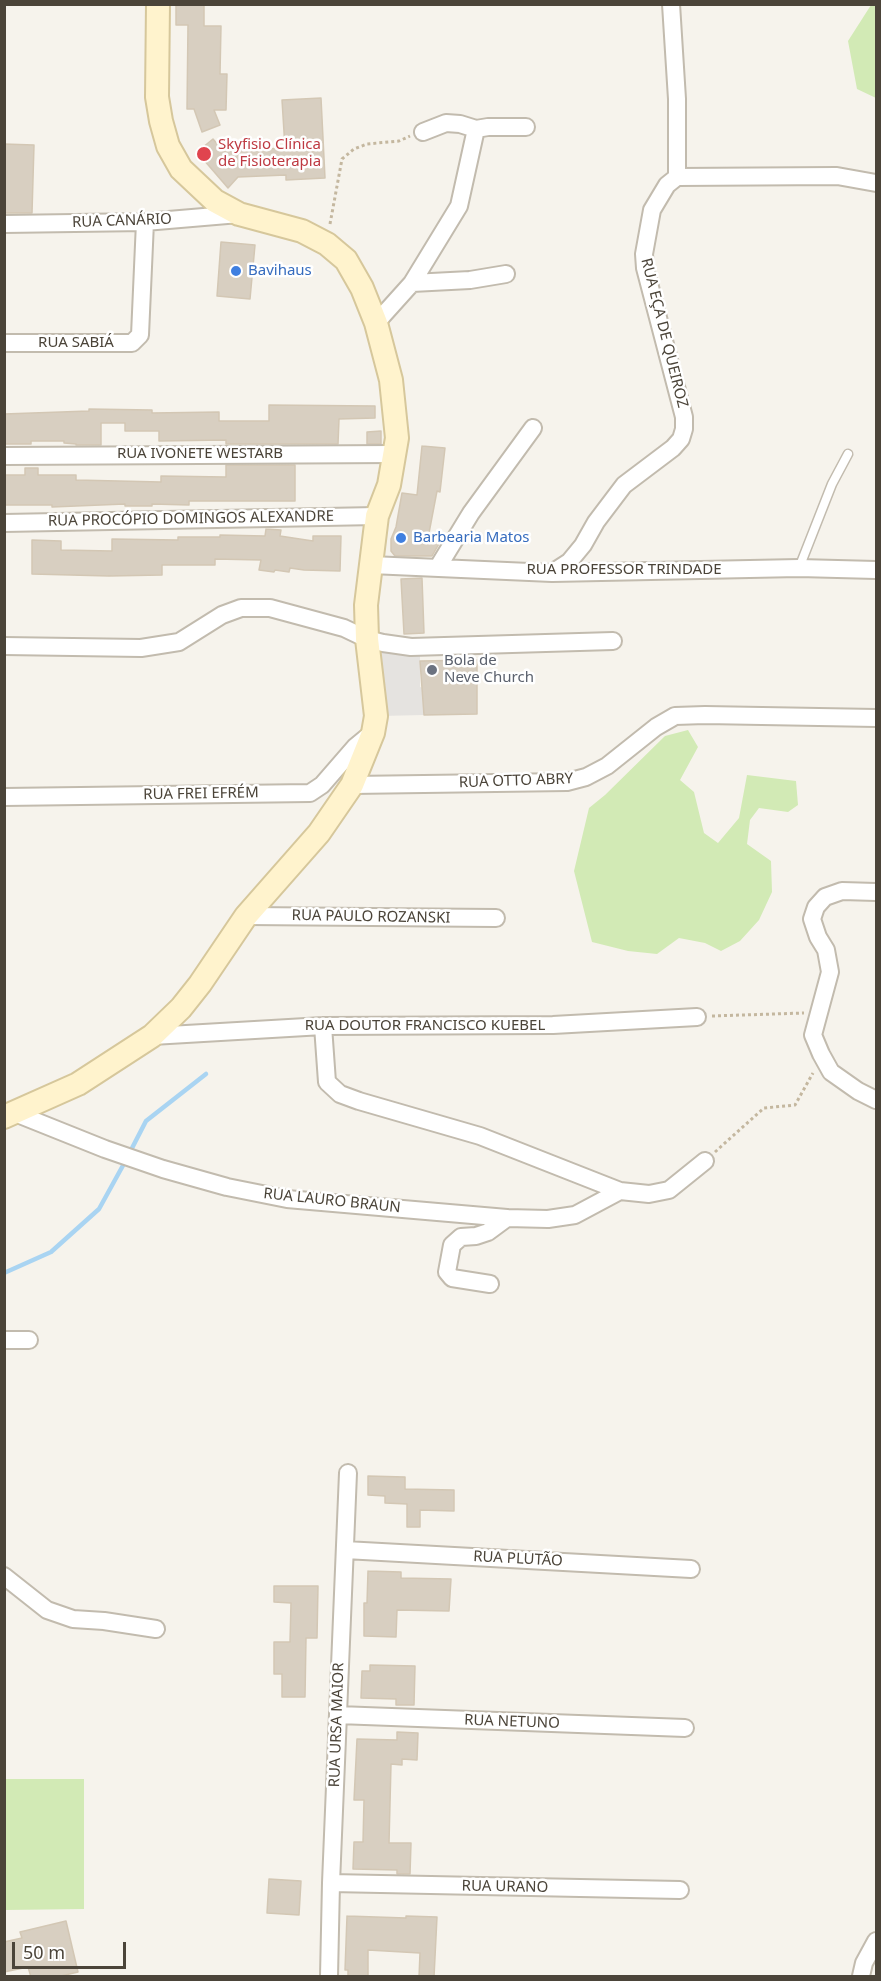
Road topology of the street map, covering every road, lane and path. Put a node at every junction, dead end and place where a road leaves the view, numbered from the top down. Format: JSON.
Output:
{"nodes":[{"id":1,"x":158,"y":4,"type":"edge"},
{"id":2,"x":671,"y":4,"type":"edge"},
{"id":3,"x":526,"y":127,"type":"dead end"},
{"id":4,"x":476,"y":129,"type":"junction"},
{"id":5,"x":423,"y":132,"type":"joint"},
{"id":6,"x":677,"y":177,"type":"junction"},
{"id":7,"x":876,"y":183,"type":"edge"},
{"id":8,"x":239,"y":214,"type":"junction"},
{"id":9,"x":145,"y":222,"type":"junction"},
{"id":10,"x":4,"y":224,"type":"edge"},
{"id":11,"x":327,"y":244,"type":"junction"},
{"id":12,"x":506,"y":274,"type":"dead end"},
{"id":13,"x":412,"y":283,"type":"junction"},
{"id":14,"x":376,"y":323,"type":"junction"},
{"id":15,"x":4,"y":344,"type":"edge"},
{"id":16,"x":533,"y":428,"type":"dead end"},
{"id":17,"x":396,"y":454,"type":"junction"},
{"id":18,"x":848,"y":454,"type":"dead end"},
{"id":19,"x":4,"y":456,"type":"edge"},
{"id":20,"x":377,"y":516,"type":"junction"},
{"id":21,"x":4,"y":523,"type":"edge"},
{"id":22,"x":371,"y":565,"type":"junction"},
{"id":23,"x":438,"y":567,"type":"junction"},
{"id":24,"x":799,"y":568,"type":"junction"},
{"id":25,"x":876,"y":570,"type":"edge"},
{"id":26,"x":552,"y":573,"type":"junction"},
{"id":27,"x":367,"y":639,"type":"junction"},
{"id":28,"x":613,"y":641,"type":"dead end"},
{"id":29,"x":4,"y":646,"type":"edge"},
{"id":30,"x":876,"y":718,"type":"edge"},
{"id":31,"x":373,"y":733,"type":"junction"},
{"id":32,"x":352,"y":785,"type":"junction"},
{"id":33,"x":4,"y":797,"type":"edge"},
{"id":34,"x":876,"y":892,"type":"edge"},
{"id":35,"x":246,"y":916,"type":"junction"},
{"id":36,"x":496,"y":918,"type":"dead end"},
{"id":37,"x":818,"y":1012,"type":"junction"},
{"id":38,"x":697,"y":1017,"type":"joint"},
{"id":39,"x":323,"y":1026,"type":"junction"},
{"id":40,"x":152,"y":1036,"type":"junction"},
{"id":41,"x":811,"y":1065,"type":"dead end"},
{"id":42,"x":876,"y":1100,"type":"edge"},
{"id":43,"x":10,"y":1115,"type":"edge"},
{"id":44,"x":705,"y":1161,"type":"joint"},
{"id":45,"x":620,"y":1191,"type":"junction"},
{"id":46,"x":507,"y":1218,"type":"junction"},
{"id":47,"x":490,"y":1284,"type":"dead end"},
{"id":48,"x":4,"y":1340,"type":"edge"},
{"id":49,"x":29,"y":1341,"type":"dead end"},
{"id":50,"x":348,"y":1473,"type":"dead end"},
{"id":51,"x":345,"y":1550,"type":"junction"},
{"id":52,"x":691,"y":1569,"type":"dead end"},
{"id":53,"x":4,"y":1576,"type":"edge"},
{"id":54,"x":156,"y":1629,"type":"dead end"},
{"id":55,"x":338,"y":1715,"type":"junction"},
{"id":56,"x":685,"y":1728,"type":"dead end"},
{"id":57,"x":331,"y":1883,"type":"junction"},
{"id":58,"x":680,"y":1890,"type":"dead end"},
{"id":59,"x":876,"y":1941,"type":"edge"},
{"id":60,"x":329,"y":1977,"type":"edge"},
{"id":61,"x":861,"y":1977,"type":"edge"}],
"edges":[{"from":1,"to":8,"type":"main road"},
{"from":2,"to":6,"type":"street"},
{"from":3,"to":4,"type":"street"},
{"from":4,"to":5,"type":"street"},
{"from":4,"to":13,"type":"street"},
{"from":5,"to":11,"type":"path"},
{"from":6,"to":7,"type":"street"},
{"from":6,"to":26,"type":"street","name":"RUA EÇA DE QUEIROZ"},
{"from":8,"to":9,"type":"street","name":"RUA CANÁRIO"},
{"from":8,"to":11,"type":"main road"},
{"from":9,"to":10,"type":"street","name":"RUA CANÁRIO"},
{"from":9,"to":15,"type":"street","name":"RUA SABIÁ"},
{"from":11,"to":14,"type":"main road"},
{"from":12,"to":13,"type":"street"},
{"from":13,"to":14,"type":"street"},
{"from":14,"to":17,"type":"main road"},
{"from":16,"to":23,"type":"street"},
{"from":17,"to":19,"type":"street","name":"RUA IVONETE WESTARB"},
{"from":17,"to":20,"type":"main road"},
{"from":18,"to":24,"type":"lane"},
{"from":20,"to":21,"type":"street","name":"RUA PROCÓPIO DOMINGOS ALEXANDRE"},
{"from":20,"to":22,"type":"main road"},
{"from":22,"to":23,"type":"street","name":"RUA PROFESSOR TRINDADE"},
{"from":22,"to":27,"type":"main road"},
{"from":23,"to":26,"type":"street","name":"RUA PROFESSOR TRINDADE"},
{"from":24,"to":25,"type":"street","name":"RUA PROFESSOR TRINDADE"},
{"from":24,"to":26,"type":"street","name":"RUA PROFESSOR TRINDADE"},
{"from":27,"to":28,"type":"street"},
{"from":27,"to":29,"type":"street"},
{"from":27,"to":31,"type":"main road"},
{"from":30,"to":32,"type":"street","name":"RUA OTTO ABRY"},
{"from":31,"to":32,"type":"main road"},
{"from":31,"to":33,"type":"street","name":"RUA FREI EFRÉM"},
{"from":32,"to":35,"type":"main road"},
{"from":34,"to":37,"type":"street"},
{"from":35,"to":36,"type":"street","name":"RUA PAULO ROZANSKI"},
{"from":35,"to":40,"type":"main road"},
{"from":37,"to":38,"type":"path"},
{"from":37,"to":42,"type":"street"},
{"from":38,"to":39,"type":"street","name":"RUA DOUTOR FRANCISCO KUEBEL"},
{"from":39,"to":40,"type":"street","name":"RUA DOUTOR FRANCISCO KUEBEL"},
{"from":39,"to":45,"type":"street"},
{"from":40,"to":43,"type":"main road"},
{"from":41,"to":44,"type":"path"},
{"from":43,"to":46,"type":"street","name":"RUA LAURO BRAUN"},
{"from":44,"to":45,"type":"street"},
{"from":45,"to":46,"type":"street","name":"RUA LAURO BRAUN"},
{"from":46,"to":47,"type":"street"},
{"from":48,"to":49,"type":"street"},
{"from":50,"to":51,"type":"street","name":"RUA URSA MAIOR"},
{"from":51,"to":52,"type":"street","name":"RUA PLUTÃO"},
{"from":51,"to":55,"type":"street","name":"RUA URSA MAIOR"},
{"from":53,"to":54,"type":"street"},
{"from":55,"to":56,"type":"street","name":"RUA NETUNO"},
{"from":55,"to":57,"type":"street","name":"RUA URSA MAIOR"},
{"from":57,"to":58,"type":"street","name":"RUA URANO"},
{"from":57,"to":60,"type":"street","name":"RUA URSA MAIOR"},
{"from":59,"to":61,"type":"street"}]}
